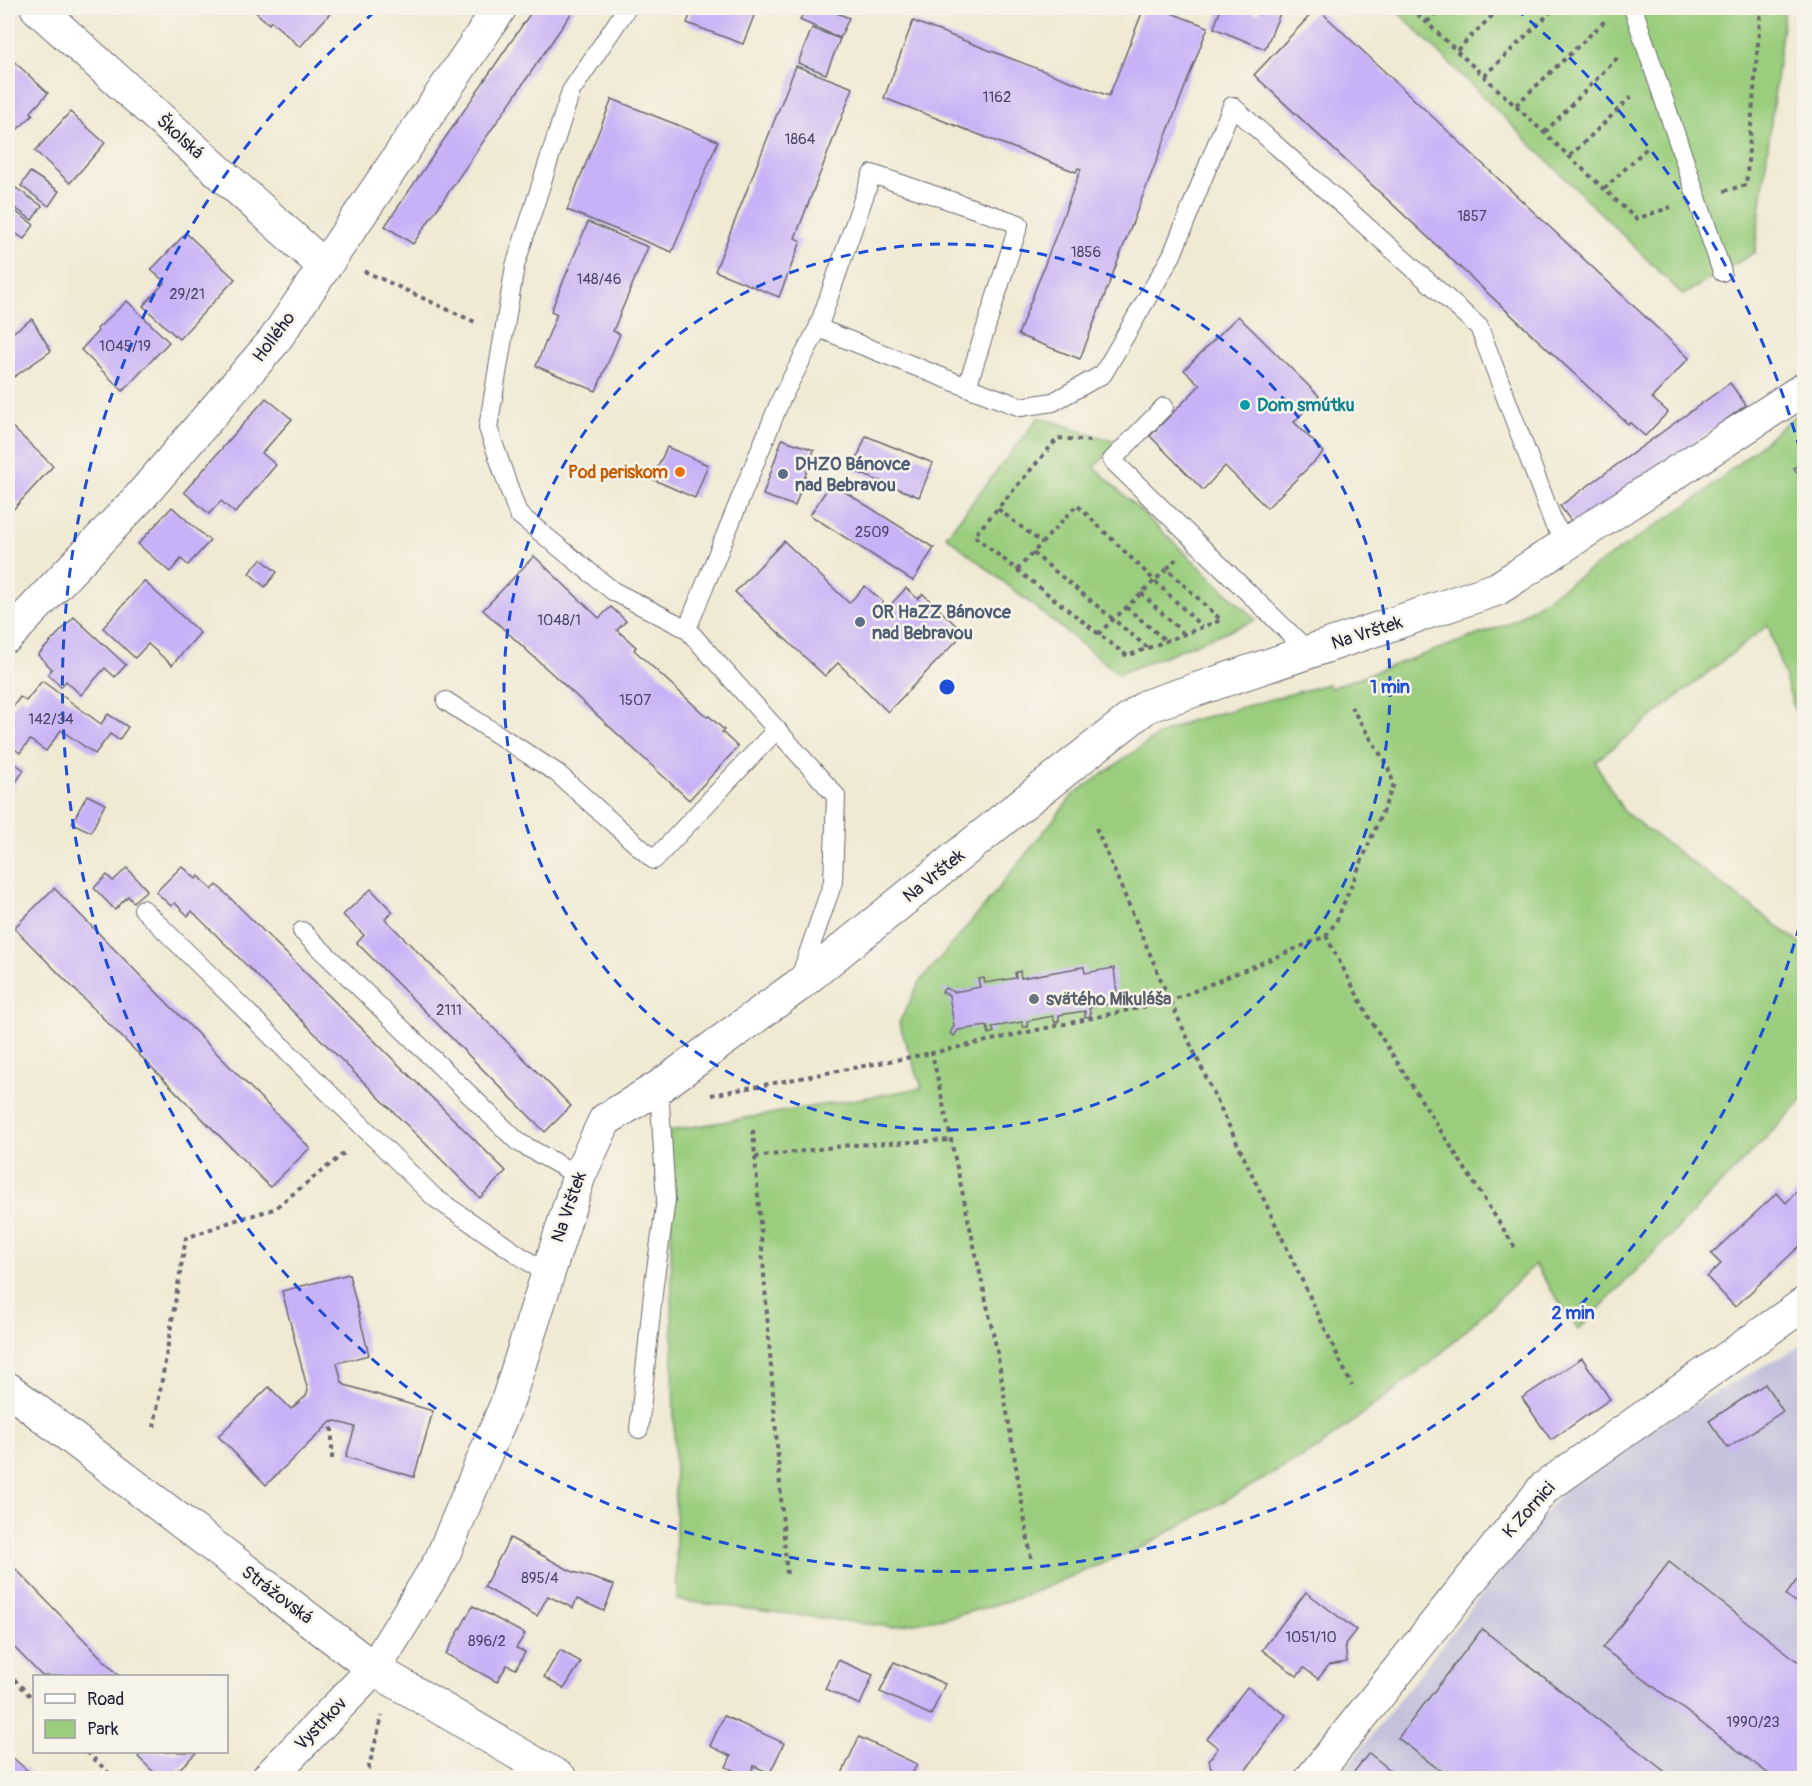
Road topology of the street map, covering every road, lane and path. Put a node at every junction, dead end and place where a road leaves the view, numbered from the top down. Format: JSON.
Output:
{"nodes":[{"id":1,"x":37,"y":8,"type":"edge"},
{"id":2,"x":500,"y":8,"type":"edge"},
{"id":3,"x":627,"y":8,"type":"edge"},
{"id":4,"x":1412,"y":8,"type":"edge"},
{"id":5,"x":1441,"y":8,"type":"edge"},
{"id":6,"x":1500,"y":8,"type":"edge"},
{"id":7,"x":1555,"y":8,"type":"edge"},
{"id":8,"x":1633,"y":8,"type":"edge"},
{"id":9,"x":1761,"y":8,"type":"edge"},
{"id":10,"x":1610,"y":16,"type":"dead end"},
{"id":11,"x":1426,"y":22,"type":"junction"},
{"id":12,"x":1641,"y":33,"type":"junction"},
{"id":13,"x":1457,"y":50,"type":"junction"},
{"id":14,"x":1655,"y":74,"type":"junction"},
{"id":15,"x":1484,"y":76,"type":"junction"},
{"id":16,"x":1516,"y":105,"type":"junction"},
{"id":17,"x":1672,"y":124,"type":"junction"},
{"id":18,"x":1545,"y":132,"type":"junction"},
{"id":19,"x":1570,"y":156,"type":"junction"},
{"id":20,"x":1604,"y":189,"type":"junction"},
{"id":21,"x":1697,"y":198,"type":"junction"},
{"id":22,"x":327,"y":261,"type":"junction"},
{"id":23,"x":1722,"y":272,"type":"dead end"},
{"id":24,"x":818,"y":328,"type":"junction"},
{"id":25,"x":503,"y":335,"type":"junction"},
{"id":26,"x":967,"y":387,"type":"junction"},
{"id":27,"x":1804,"y":389,"type":"edge"},
{"id":28,"x":1164,"y":407,"type":"dead end"},
{"id":29,"x":1127,"y":446,"type":"junction"},
{"id":30,"x":998,"y":509,"type":"junction"},
{"id":31,"x":1195,"y":541,"type":"junction"},
{"id":32,"x":1042,"y":543,"type":"junction"},
{"id":33,"x":1568,"y":543,"type":"junction"},
{"id":34,"x":1033,"y":553,"type":"junction"},
{"id":35,"x":1167,"y":568,"type":"junction"},
{"id":36,"x":1017,"y":570,"type":"junction"},
{"id":37,"x":1155,"y":581,"type":"junction"},
{"id":38,"x":1141,"y":593,"type":"junction"},
{"id":39,"x":1126,"y":607,"type":"junction"},
{"id":40,"x":1114,"y":620,"type":"junction"},
{"id":41,"x":1202,"y":627,"type":"junction"},
{"id":42,"x":687,"y":629,"type":"junction"},
{"id":43,"x":1098,"y":634,"type":"junction"},
{"id":44,"x":1184,"y":634,"type":"junction"},
{"id":45,"x":8,"y":636,"type":"edge"},
{"id":46,"x":1166,"y":640,"type":"junction"},
{"id":47,"x":1148,"y":648,"type":"junction"},
{"id":48,"x":1309,"y":652,"type":"junction"},
{"id":49,"x":446,"y":701,"type":"dead end"},
{"id":50,"x":1351,"y":707,"type":"dead end"},
{"id":51,"x":777,"y":729,"type":"junction"},
{"id":52,"x":1096,"y":828,"type":"dead end"},
{"id":53,"x":143,"y":909,"type":"dead end"},
{"id":54,"x":302,"y":931,"type":"dead end"},
{"id":55,"x":1326,"y":936,"type":"junction"},
{"id":56,"x":796,"y":987,"type":"junction"},
{"id":57,"x":1170,"y":1001,"type":"junction"},
{"id":58,"x":932,"y":1053,"type":"junction"},
{"id":59,"x":659,"y":1086,"type":"junction"},
{"id":60,"x":753,"y":1130,"type":"dead end"},
{"id":61,"x":369,"y":1133,"type":"junction"},
{"id":62,"x":951,"y":1140,"type":"junction"},
{"id":63,"x":755,"y":1157,"type":"junction"},
{"id":64,"x":579,"y":1176,"type":"junction"},
{"id":65,"x":1516,"y":1249,"type":"dead end"},
{"id":66,"x":547,"y":1274,"type":"junction"},
{"id":67,"x":1804,"y":1304,"type":"edge"},
{"id":68,"x":1352,"y":1386,"type":"dead end"},
{"id":69,"x":8,"y":1389,"type":"edge"},
{"id":70,"x":332,"y":1422,"type":"dead end"},
{"id":71,"x":154,"y":1427,"type":"dead end"},
{"id":72,"x":639,"y":1429,"type":"dead end"},
{"id":73,"x":332,"y":1459,"type":"dead end"},
{"id":74,"x":1030,"y":1558,"type":"dead end"},
{"id":75,"x":787,"y":1577,"type":"dead end"},
{"id":76,"x":374,"y":1669,"type":"junction"},
{"id":77,"x":8,"y":1672,"type":"edge"},
{"id":78,"x":33,"y":1699,"type":"edge"},
{"id":79,"x":382,"y":1715,"type":"dead end"},
{"id":80,"x":88,"y":1753,"type":"edge"},
{"id":81,"x":114,"y":1779,"type":"edge"},
{"id":82,"x":268,"y":1779,"type":"edge"},
{"id":83,"x":366,"y":1779,"type":"edge"},
{"id":84,"x":560,"y":1779,"type":"edge"},
{"id":85,"x":1312,"y":1779,"type":"edge"}],
"edges":[{"from":1,"to":22,"type":"street","name":"Školská"},
{"from":2,"to":22,"type":"street","name":"Hollého"},
{"from":3,"to":25,"type":"lane"},
{"from":4,"to":11,"type":"path"},
{"from":5,"to":11,"type":"path"},
{"from":6,"to":13,"type":"path"},
{"from":7,"to":15,"type":"path"},
{"from":8,"to":12,"type":"lane"},
{"from":9,"to":21,"type":"path"},
{"from":10,"to":16,"type":"path"},
{"from":11,"to":13,"type":"path"},
{"from":12,"to":14,"type":"lane"},
{"from":12,"to":18,"type":"path"},
{"from":13,"to":15,"type":"path"},
{"from":14,"to":17,"type":"lane"},
{"from":14,"to":19,"type":"path"},
{"from":15,"to":16,"type":"path"},
{"from":16,"to":18,"type":"path"},
{"from":17,"to":20,"type":"path"},
{"from":17,"to":21,"type":"lane"},
{"from":18,"to":19,"type":"path"},
{"from":19,"to":20,"type":"path"},
{"from":20,"to":21,"type":"path"},
{"from":21,"to":23,"type":"lane"},
{"from":22,"to":25,"type":"path"},
{"from":22,"to":45,"type":"street","name":"Hollého"},
{"from":24,"to":26,"type":"lane"},
{"from":24,"to":26,"type":"lane"},
{"from":24,"to":42,"type":"lane"},
{"from":25,"to":42,"type":"lane"},
{"from":26,"to":33,"type":"lane"},
{"from":27,"to":33,"type":"street","name":"Na Vrštek"},
{"from":28,"to":29,"type":"lane"},
{"from":29,"to":30,"type":"path"},
{"from":29,"to":31,"type":"lane"},
{"from":30,"to":32,"type":"path"},
{"from":30,"to":36,"type":"path"},
{"from":31,"to":35,"type":"path"},
{"from":31,"to":48,"type":"lane"},
{"from":32,"to":34,"type":"path"},
{"from":32,"to":37,"type":"path"},
{"from":33,"to":48,"type":"street","name":"Na Vrštek"},
{"from":34,"to":36,"type":"path"},
{"from":34,"to":40,"type":"path"},
{"from":35,"to":37,"type":"path"},
{"from":35,"to":41,"type":"path"},
{"from":36,"to":43,"type":"path"},
{"from":37,"to":38,"type":"path"},
{"from":37,"to":41,"type":"path"},
{"from":38,"to":39,"type":"path"},
{"from":38,"to":44,"type":"path"},
{"from":39,"to":40,"type":"path"},
{"from":39,"to":46,"type":"path"},
{"from":40,"to":43,"type":"path"},
{"from":40,"to":47,"type":"path"},
{"from":41,"to":44,"type":"path"},
{"from":42,"to":51,"type":"lane"},
{"from":43,"to":47,"type":"path"},
{"from":44,"to":46,"type":"path"},
{"from":46,"to":47,"type":"path"},
{"from":48,"to":56,"type":"street","name":"Na Vrštek"},
{"from":49,"to":51,"type":"lane"},
{"from":50,"to":55,"type":"path"},
{"from":51,"to":56,"type":"lane"},
{"from":52,"to":57,"type":"path"},
{"from":53,"to":61,"type":"lane"},
{"from":54,"to":64,"type":"lane"},
{"from":55,"to":57,"type":"path"},
{"from":55,"to":65,"type":"path"},
{"from":56,"to":59,"type":"street","name":"Na Vrštek"},
{"from":57,"to":58,"type":"path"},
{"from":57,"to":68,"type":"path"},
{"from":58,"to":59,"type":"path"},
{"from":58,"to":62,"type":"path"},
{"from":59,"to":64,"type":"street","name":"Na Vrštek"},
{"from":59,"to":72,"type":"lane"},
{"from":60,"to":63,"type":"path"},
{"from":61,"to":66,"type":"lane"},
{"from":61,"to":71,"type":"path"},
{"from":62,"to":63,"type":"path"},
{"from":62,"to":74,"type":"path"},
{"from":63,"to":75,"type":"path"},
{"from":64,"to":66,"type":"street","name":"Na Vrštek"},
{"from":66,"to":76,"type":"street","name":"Na Vrštek"},
{"from":67,"to":85,"type":"street","name":"K Zornici"},
{"from":69,"to":76,"type":"street","name":"Strážovská"},
{"from":70,"to":73,"type":"path"},
{"from":76,"to":82,"type":"street","name":"Vystrkov"},
{"from":76,"to":84,"type":"street","name":"Strážovská"},
{"from":77,"to":78,"type":"path"},
{"from":79,"to":83,"type":"path"},
{"from":80,"to":81,"type":"path"}]}
